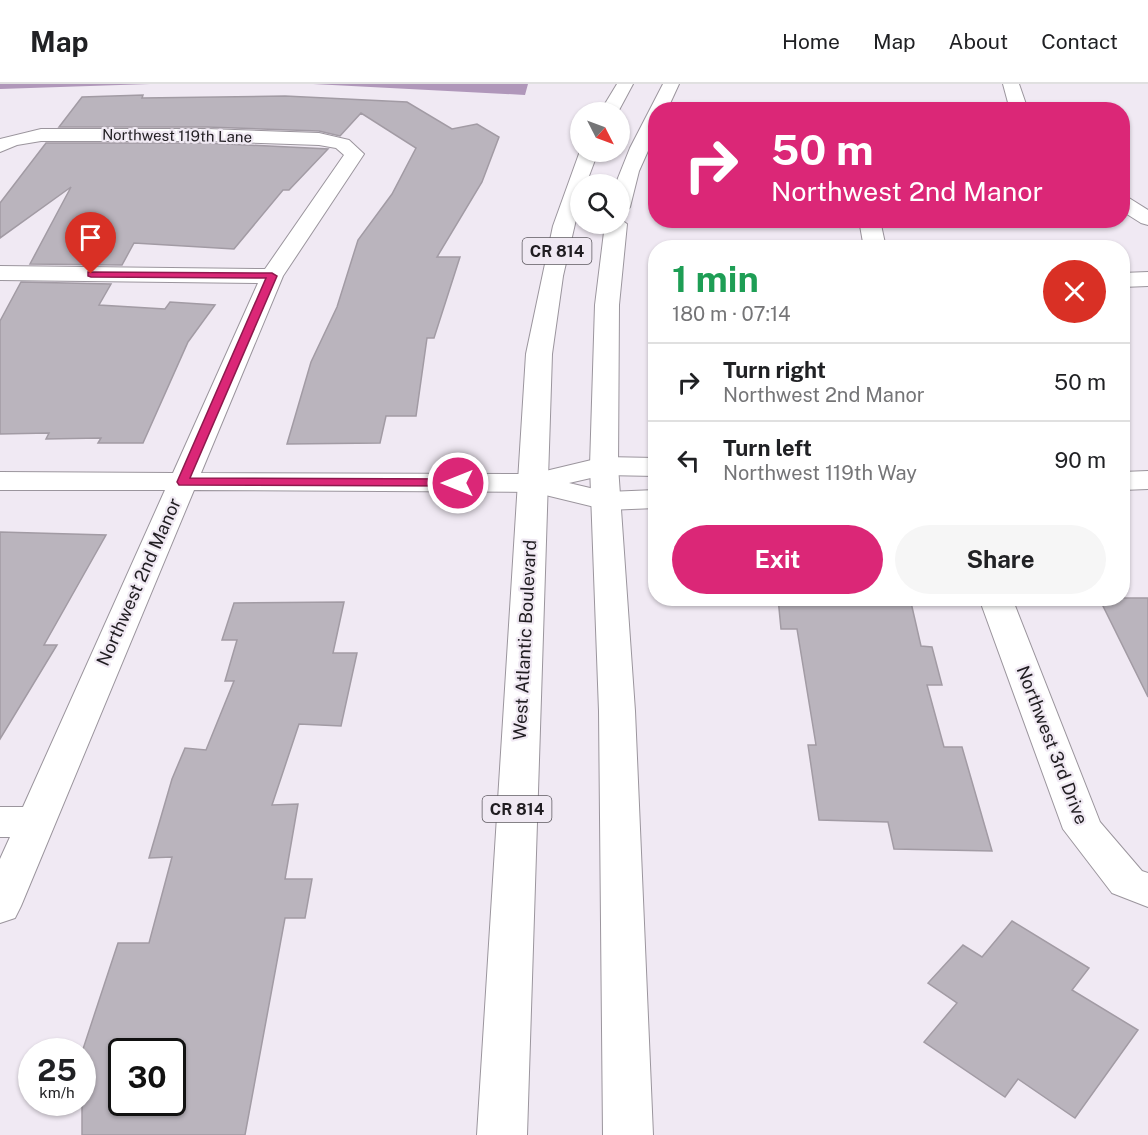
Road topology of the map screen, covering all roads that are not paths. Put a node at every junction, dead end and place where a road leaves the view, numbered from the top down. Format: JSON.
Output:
{"nodes":[{"id":1,"x":625,"y":84,"type":"edge"},
{"id":2,"x":671,"y":84,"type":"edge"},
{"id":3,"x":1011,"y":84,"type":"edge"},
{"id":4,"x":615,"y":102,"type":"edge"},
{"id":5,"x":662,"y":102,"type":"edge"},
{"id":6,"x":1017,"y":102,"type":"edge"},
{"id":7,"x":648,"y":129,"type":"edge"},
{"id":8,"x":6,"y":143,"type":"edge"},
{"id":9,"x":342,"y":144,"type":"joint"},
{"id":10,"x":585,"y":162,"type":"edge"},
{"id":11,"x":628,"y":174,"type":"edge"},
{"id":12,"x":1130,"y":207,"type":"edge"},
{"id":13,"x":1148,"y":219,"type":"edge"},
{"id":14,"x":615,"y":234,"type":"edge"},
{"id":15,"x":0,"y":273,"type":"edge"},
{"id":16,"x":272,"y":276,"type":"junction"},
{"id":17,"x":1148,"y":279,"type":"edge"},
{"id":18,"x":1130,"y":280,"type":"edge"},
{"id":19,"x":604,"y":466,"type":"junction"},
{"id":20,"x":648,"y":467,"type":"edge"},
{"id":21,"x":1148,"y":480,"type":"edge"},
{"id":22,"x":0,"y":481,"type":"edge"},
{"id":23,"x":1130,"y":481,"type":"edge"},
{"id":24,"x":183,"y":482,"type":"junction"},
{"id":25,"x":533,"y":483,"type":"junction"},
{"id":26,"x":648,"y":499,"type":"edge"},
{"id":27,"x":607,"y":501,"type":"junction"},
{"id":28,"x":998,"y":606,"type":"edge"},
{"id":29,"x":17,"y":822,"type":"edge"},
{"id":30,"x":1138,"y":887,"type":"edge"},
{"id":31,"x":0,"y":906,"type":"edge"},
{"id":32,"x":502,"y":1135,"type":"edge"},
{"id":33,"x":628,"y":1135,"type":"edge"}],
"edges":[{"from":1,"to":4,"type":"street"},
{"from":2,"to":5,"type":"street"},
{"from":3,"to":6,"type":"street"},
{"from":7,"to":11,"type":"street"},
{"from":8,"to":9,"type":"street","name":"Northwest 119th Lane"},
{"from":9,"to":16,"type":"street","name":"Northwest 2nd Manor"},
{"from":10,"to":25,"type":"street","name":"West Atlantic Boulevard","number":"CR 814"},
{"from":12,"to":13,"type":"street"},
{"from":14,"to":19,"type":"street","number":"CR 814"},
{"from":15,"to":16,"type":"street"},
{"from":16,"to":24,"type":"street","name":"Northwest 2nd Manor"},
{"from":17,"to":18,"type":"street"},
{"from":19,"to":20,"type":"street"},
{"from":19,"to":25,"type":"street"},
{"from":19,"to":27,"type":"street","number":"CR 814"},
{"from":21,"to":23,"type":"street"},
{"from":22,"to":24,"type":"street"},
{"from":24,"to":25,"type":"street"},
{"from":24,"to":29,"type":"street","name":"Northwest 2nd Manor"},
{"from":25,"to":27,"type":"street"},
{"from":25,"to":32,"type":"street","name":"West Atlantic Boulevard","number":"CR 814"},
{"from":26,"to":27,"type":"street"},
{"from":27,"to":33,"type":"street","number":"CR 814"},
{"from":28,"to":30,"type":"street","name":"Northwest 3rd Drive"},
{"from":29,"to":31,"type":"street","name":"Northwest 2nd Manor"}]}
